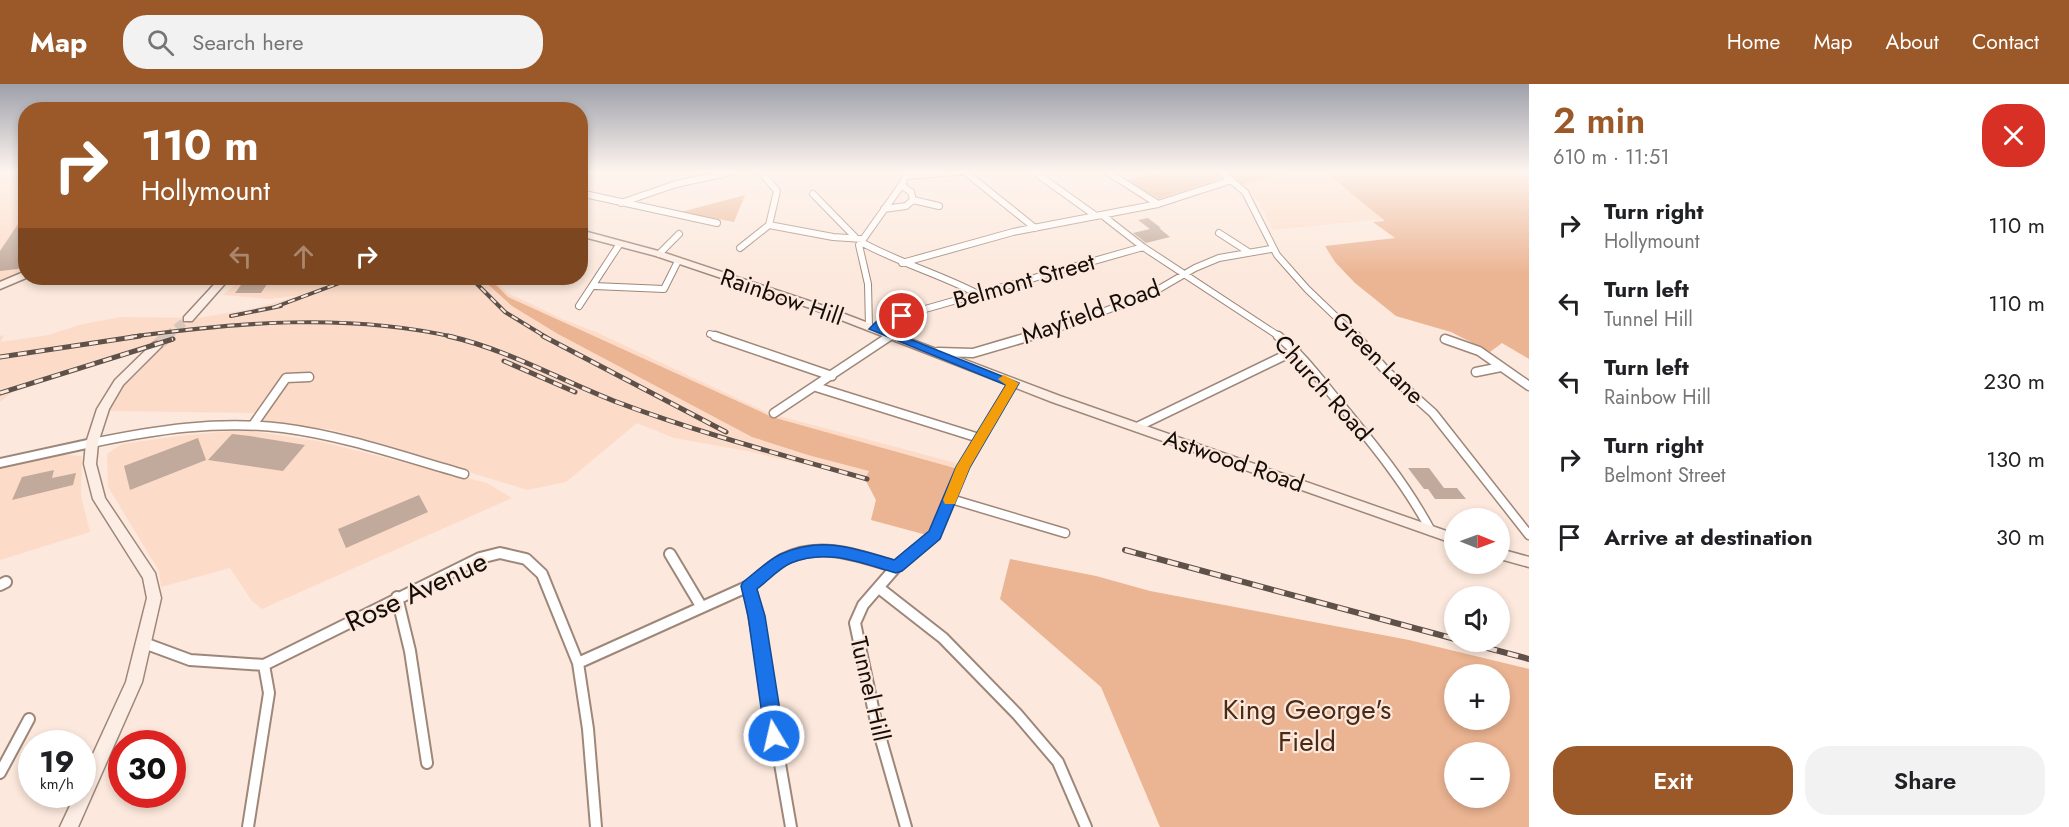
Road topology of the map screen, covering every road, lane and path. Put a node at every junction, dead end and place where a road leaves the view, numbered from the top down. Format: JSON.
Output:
{"nodes":[{"id":1,"x":633,"y":206,"type":"edge"},
{"id":2,"x":774,"y":206,"type":"edge"},
{"id":3,"x":825,"y":206,"type":"edge"},
{"id":4,"x":906,"y":206,"type":"edge"},
{"id":5,"x":1008,"y":206,"type":"edge"},
{"id":6,"x":1084,"y":206,"type":"edge"},
{"id":7,"x":1150,"y":206,"type":"edge"},
{"id":8,"x":1252,"y":206,"type":"edge"},
{"id":9,"x":884,"y":208,"type":"joint"},
{"id":10,"x":1099,"y":216,"type":"junction"},
{"id":11,"x":717,"y":224,"type":"dead end"},
{"id":12,"x":769,"y":225,"type":"junction"},
{"id":13,"x":1035,"y":228,"type":"junction"},
{"id":14,"x":1219,"y":233,"type":"dead end"},
{"id":15,"x":679,"y":234,"type":"dead end"},
{"id":16,"x":588,"y":236,"type":"edge"},
{"id":17,"x":859,"y":239,"type":"junction"},
{"id":18,"x":619,"y":245,"type":"junction"},
{"id":19,"x":1143,"y":247,"type":"junction"},
{"id":20,"x":740,"y":248,"type":"dead end"},
{"id":21,"x":1272,"y":249,"type":"junction"},
{"id":22,"x":1247,"y":251,"type":"junction"},
{"id":23,"x":658,"y":254,"type":"junction"},
{"id":24,"x":678,"y":261,"type":"junction"},
{"id":25,"x":902,"y":263,"type":"junction"},
{"id":26,"x":1185,"y":275,"type":"junction"},
{"id":27,"x":18,"y":278,"type":"edge"},
{"id":28,"x":219,"y":285,"type":"edge"},
{"id":29,"x":0,"y":286,"type":"edge"},
{"id":30,"x":594,"y":286,"type":"junction"},
{"id":31,"x":978,"y":294,"type":"junction"},
{"id":32,"x":579,"y":306,"type":"dead end"},
{"id":33,"x":188,"y":319,"type":"tunnel mouth"},
{"id":34,"x":872,"y":328,"type":"junction"},
{"id":35,"x":710,"y":334,"type":"dead end"},
{"id":36,"x":890,"y":336,"type":"junction"},
{"id":37,"x":1445,"y":339,"type":"dead end"},
{"id":38,"x":157,"y":345,"type":"tunnel mouth"},
{"id":39,"x":1296,"y":350,"type":"junction"},
{"id":40,"x":930,"y":351,"type":"junction"},
{"id":41,"x":1502,"y":367,"type":"junction"},
{"id":42,"x":1476,"y":372,"type":"dead end"},
{"id":43,"x":832,"y":376,"type":"junction"},
{"id":44,"x":309,"y":377,"type":"dead end"},
{"id":45,"x":1013,"y":383,"type":"junction"},
{"id":46,"x":816,"y":387,"type":"junction"},
{"id":47,"x":1529,"y":387,"type":"edge"},
{"id":48,"x":774,"y":413,"type":"dead end"},
{"id":49,"x":253,"y":425,"type":"junction"},
{"id":50,"x":1137,"y":427,"type":"junction"},
{"id":51,"x":979,"y":438,"type":"junction"},
{"id":52,"x":92,"y":443,"type":"junction"},
{"id":53,"x":0,"y":463,"type":"edge"},
{"id":54,"x":464,"y":474,"type":"dead end"},
{"id":55,"x":951,"y":499,"type":"junction"},
{"id":56,"x":1431,"y":531,"type":"junction"},
{"id":57,"x":1065,"y":533,"type":"dead end"},
{"id":58,"x":1444,"y":535,"type":"edge"},
{"id":59,"x":1529,"y":535,"type":"edge"},
{"id":60,"x":670,"y":554,"type":"dead end"},
{"id":61,"x":1510,"y":557,"type":"edge"},
{"id":62,"x":1529,"y":562,"type":"edge"},
{"id":63,"x":896,"y":567,"type":"junction"},
{"id":64,"x":749,"y":586,"type":"junction"},
{"id":65,"x":879,"y":588,"type":"junction"},
{"id":66,"x":397,"y":597,"type":"junction"},
{"id":67,"x":701,"y":606,"type":"junction"},
{"id":68,"x":144,"y":643,"type":"junction"},
{"id":69,"x":578,"y":663,"type":"junction"},
{"id":70,"x":264,"y":665,"type":"junction"},
{"id":71,"x":29,"y":719,"type":"dead end"},
{"id":72,"x":427,"y":763,"type":"dead end"},
{"id":73,"x":0,"y":773,"type":"edge"},
{"id":74,"x":69,"y":827,"type":"edge"},
{"id":75,"x":248,"y":827,"type":"edge"},
{"id":76,"x":596,"y":827,"type":"edge"},
{"id":77,"x":790,"y":827,"type":"edge"},
{"id":78,"x":906,"y":827,"type":"edge"},
{"id":79,"x":1086,"y":827,"type":"edge"}],
"edges":[{"from":1,"to":11,"type":"street"},
{"from":2,"to":12,"type":"street"},
{"from":3,"to":17,"type":"street"},
{"from":4,"to":9,"type":"street"},
{"from":5,"to":13,"type":"street"},
{"from":6,"to":10,"type":"street"},
{"from":7,"to":10,"type":"street"},
{"from":8,"to":21,"type":"street","name":"Green Lane"},
{"from":9,"to":17,"type":"street"},
{"from":10,"to":13,"type":"street"},
{"from":10,"to":19,"type":"street"},
{"from":12,"to":17,"type":"street"},
{"from":12,"to":20,"type":"street"},
{"from":13,"to":25,"type":"street"},
{"from":14,"to":22,"type":"street"},
{"from":15,"to":23,"type":"street"},
{"from":16,"to":18,"type":"main road","name":"Rainbow Hill"},
{"from":17,"to":25,"type":"street"},
{"from":17,"to":34,"type":"street"},
{"from":18,"to":23,"type":"main road","name":"Rainbow Hill"},
{"from":18,"to":30,"type":"street"},
{"from":19,"to":26,"type":"street"},
{"from":19,"to":31,"type":"street","name":"Belmont Street"},
{"from":21,"to":22,"type":"street","name":"Mayfield Road"},
{"from":21,"to":59,"type":"street","name":"Green Lane"},
{"from":22,"to":26,"type":"street","name":"Mayfield Road"},
{"from":23,"to":24,"type":"main road","name":"Rainbow Hill"},
{"from":24,"to":30,"type":"street"},
{"from":24,"to":34,"type":"main road","name":"Rainbow Hill"},
{"from":25,"to":31,"type":"street"},
{"from":26,"to":39,"type":"street","name":"Church Road"},
{"from":26,"to":40,"type":"street","name":"Mayfield Road"},
{"from":27,"to":29,"type":"main road"},
{"from":28,"to":33,"type":"main road"},
{"from":30,"to":32,"type":"street"},
{"from":31,"to":34,"type":"street","name":"Belmont Street"},
{"from":34,"to":36,"type":"main road","name":"Rainbow Hill"},
{"from":35,"to":43,"type":"street"},
{"from":36,"to":40,"type":"main road","name":"Rainbow Hill"},
{"from":36,"to":43,"type":"street"},
{"from":37,"to":41,"type":"street"},
{"from":38,"to":52,"type":"main road"},
{"from":39,"to":50,"type":"street"},
{"from":39,"to":56,"type":"street","name":"Church Road"},
{"from":40,"to":45,"type":"main road","name":"Rainbow Hill"},
{"from":41,"to":42,"type":"street"},
{"from":41,"to":47,"type":"street"},
{"from":43,"to":46,"type":"street"},
{"from":44,"to":49,"type":"street"},
{"from":45,"to":50,"type":"main road","name":"Astwood Road"},
{"from":45,"to":51,"type":"street","name":"Tunnel Hill"},
{"from":46,"to":48,"type":"street"},
{"from":46,"to":51,"type":"street"},
{"from":49,"to":52,"type":"street"},
{"from":49,"to":54,"type":"street"},
{"from":50,"to":56,"type":"main road","name":"Astwood Road"},
{"from":51,"to":55,"type":"street","name":"Tunnel Hill"},
{"from":52,"to":53,"type":"street"},
{"from":52,"to":68,"type":"main road"},
{"from":55,"to":57,"type":"street"},
{"from":55,"to":63,"type":"street","name":"Tunnel Hill"},
{"from":56,"to":58,"type":"main road","name":"Astwood Road"},
{"from":60,"to":67,"type":"street"},
{"from":61,"to":62,"type":"main road"},
{"from":63,"to":64,"type":"street"},
{"from":63,"to":65,"type":"street","name":"Tunnel Hill"},
{"from":64,"to":67,"type":"street"},
{"from":64,"to":77,"type":"street"},
{"from":65,"to":78,"type":"street","name":"Tunnel Hill"},
{"from":65,"to":79,"type":"street"},
{"from":66,"to":69,"type":"street","name":"Rose Avenue"},
{"from":66,"to":70,"type":"street","name":"Rose Avenue"},
{"from":66,"to":72,"type":"street"},
{"from":67,"to":69,"type":"street"},
{"from":68,"to":70,"type":"street"},
{"from":68,"to":74,"type":"main road"},
{"from":69,"to":76,"type":"street","name":"Rose Avenue"},
{"from":70,"to":75,"type":"street"},
{"from":71,"to":73,"type":"street"}]}
